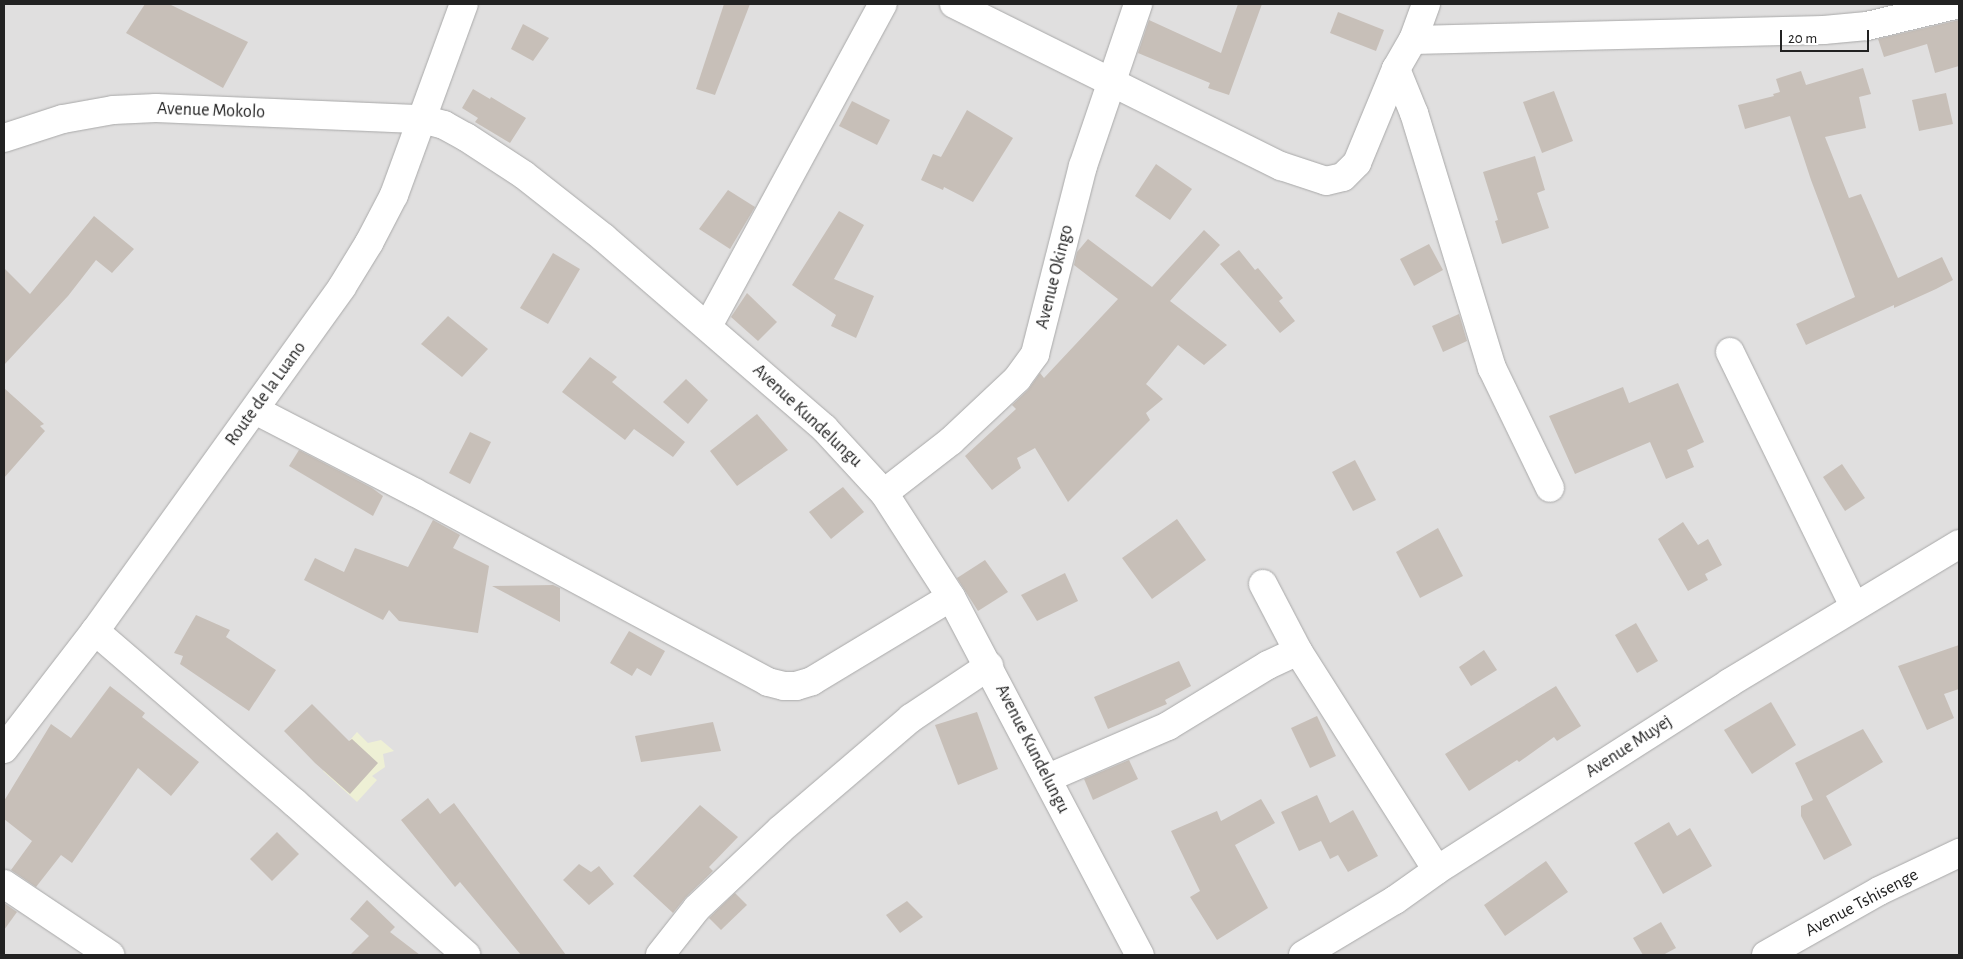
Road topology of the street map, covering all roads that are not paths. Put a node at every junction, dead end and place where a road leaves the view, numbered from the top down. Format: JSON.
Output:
{"nodes":[{"id":1,"x":464,"y":4,"type":"edge"},
{"id":2,"x":883,"y":4,"type":"edge"},
{"id":3,"x":954,"y":4,"type":"edge"},
{"id":4,"x":1138,"y":4,"type":"edge"},
{"id":5,"x":1426,"y":4,"type":"edge"},
{"id":6,"x":1959,"y":4,"type":"edge"},
{"id":7,"x":1413,"y":40,"type":"junction"},
{"id":8,"x":1396,"y":69,"type":"junction"},
{"id":9,"x":1110,"y":82,"type":"junction"},
{"id":10,"x":422,"y":119,"type":"junction"},
{"id":11,"x":4,"y":138,"type":"edge"},
{"id":12,"x":708,"y":326,"type":"junction"},
{"id":13,"x":1730,"y":352,"type":"dead end"},
{"id":14,"x":255,"y":410,"type":"junction"},
{"id":15,"x":1550,"y":488,"type":"dead end"},
{"id":16,"x":884,"y":493,"type":"junction"},
{"id":17,"x":1959,"y":544,"type":"edge"},
{"id":18,"x":1263,"y":584,"type":"dead end"},
{"id":19,"x":951,"y":597,"type":"junction"},
{"id":20,"x":1854,"y":606,"type":"junction"},
{"id":21,"x":95,"y":631,"type":"junction"},
{"id":22,"x":1298,"y":651,"type":"junction"},
{"id":23,"x":989,"y":666,"type":"junction"},
{"id":24,"x":4,"y":749,"type":"edge"},
{"id":25,"x":1048,"y":778,"type":"junction"},
{"id":26,"x":1959,"y":853,"type":"edge"},
{"id":27,"x":1438,"y":870,"type":"junction"},
{"id":28,"x":4,"y":884,"type":"edge"},
{"id":29,"x":110,"y":955,"type":"edge"},
{"id":30,"x":466,"y":955,"type":"edge"},
{"id":31,"x":660,"y":955,"type":"edge"},
{"id":32,"x":1140,"y":955,"type":"edge"},
{"id":33,"x":1303,"y":955,"type":"edge"},
{"id":34,"x":1766,"y":955,"type":"edge"}],
"edges":[{"from":1,"to":10,"type":"street","name":"Route de la Luano"},
{"from":2,"to":12,"type":"street"},
{"from":3,"to":9,"type":"street"},
{"from":4,"to":9,"type":"street","name":"Avenue Okingo"},
{"from":5,"to":7,"type":"street"},
{"from":6,"to":7,"type":"street"},
{"from":7,"to":8,"type":"street"},
{"from":8,"to":9,"type":"street"},
{"from":8,"to":15,"type":"street"},
{"from":9,"to":16,"type":"street","name":"Avenue Okingo"},
{"from":10,"to":11,"type":"street","name":"Avenue Mokolo"},
{"from":10,"to":12,"type":"street","name":"Avenue Kundelungu"},
{"from":10,"to":14,"type":"street","name":"Route de la Luano"},
{"from":12,"to":16,"type":"street","name":"Avenue Kundelungu"},
{"from":13,"to":20,"type":"street"},
{"from":14,"to":19,"type":"street"},
{"from":14,"to":21,"type":"street","name":"Route de la Luano"},
{"from":16,"to":19,"type":"street","name":"Avenue Kundelungu"},
{"from":17,"to":20,"type":"street","name":"Avenue Muyej"},
{"from":18,"to":22,"type":"street"},
{"from":19,"to":23,"type":"street","name":"Avenue Kundelungu"},
{"from":20,"to":27,"type":"street","name":"Avenue Muyej"},
{"from":21,"to":24,"type":"street","name":"Route de la Luano"},
{"from":21,"to":30,"type":"street"},
{"from":22,"to":25,"type":"street"},
{"from":22,"to":27,"type":"street"},
{"from":23,"to":25,"type":"street","name":"Avenue Kundelungu"},
{"from":23,"to":31,"type":"street"},
{"from":25,"to":32,"type":"street","name":"Avenue Kundelungu"},
{"from":26,"to":34,"type":"street","name":"Avenue Tshisenge"},
{"from":27,"to":33,"type":"street","name":"Avenue Muyej"},
{"from":28,"to":29,"type":"street"}]}
